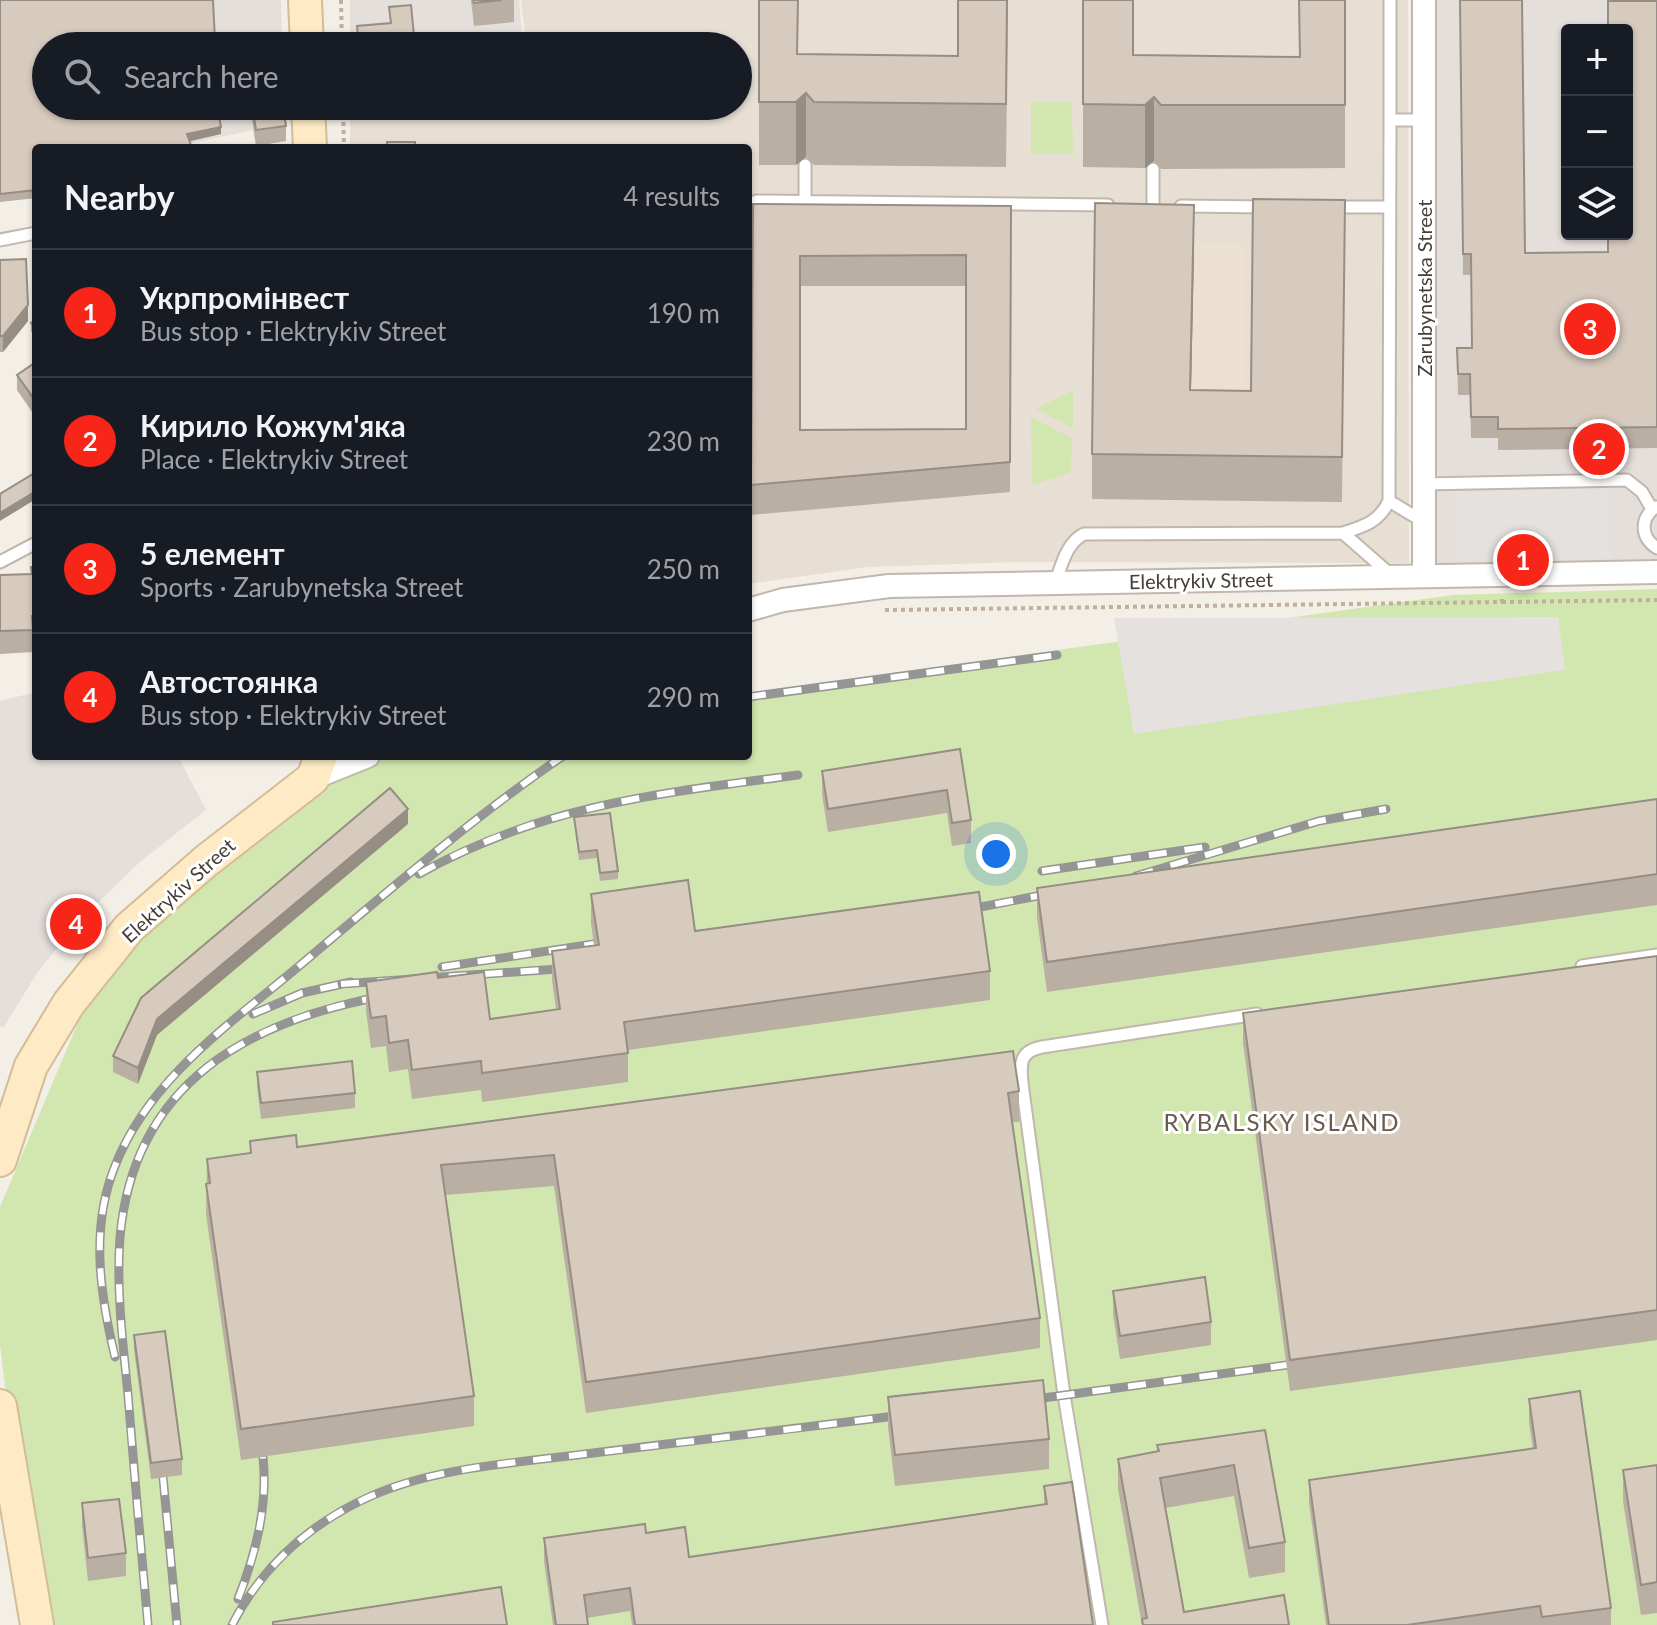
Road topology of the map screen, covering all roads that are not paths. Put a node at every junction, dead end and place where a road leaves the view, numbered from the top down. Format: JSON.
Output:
{"nodes":[{"id":1,"x":305,"y":0,"type":"edge"},
{"id":2,"x":1390,"y":0,"type":"edge"},
{"id":3,"x":1424,"y":0,"type":"edge"},
{"id":4,"x":306,"y":32,"type":"edge"},
{"id":5,"x":309,"y":120,"type":"edge"},
{"id":6,"x":1390,"y":120,"type":"junction"},
{"id":7,"x":1424,"y":120,"type":"junction"},
{"id":8,"x":310,"y":144,"type":"edge"},
{"id":9,"x":805,"y":165,"type":"dead end"},
{"id":10,"x":1153,"y":169,"type":"dead end"},
{"id":11,"x":756,"y":201,"type":"edge"},
{"id":12,"x":805,"y":202,"type":"junction"},
{"id":13,"x":1122,"y":205,"type":"edge"},
{"id":14,"x":1138,"y":206,"type":"edge"},
{"id":15,"x":1153,"y":206,"type":"junction"},
{"id":16,"x":1278,"y":207,"type":"edge"},
{"id":17,"x":1325,"y":207,"type":"edge"},
{"id":18,"x":1388,"y":207,"type":"junction"},
{"id":19,"x":32,"y":234,"type":"edge"},
{"id":20,"x":0,"y":240,"type":"edge"},
{"id":21,"x":1424,"y":484,"type":"junction"},
{"id":22,"x":1389,"y":501,"type":"junction"},
{"id":23,"x":1654,"y":508,"type":"edge"},
{"id":24,"x":1424,"y":522,"type":"junction"},
{"id":25,"x":1343,"y":533,"type":"junction"},
{"id":26,"x":32,"y":545,"type":"edge"},
{"id":27,"x":1657,"y":548,"type":"edge"},
{"id":28,"x":0,"y":562,"type":"edge"},
{"id":29,"x":1657,"y":572,"type":"edge"},
{"id":30,"x":1392,"y":576,"type":"junction"},
{"id":31,"x":1424,"y":576,"type":"junction"},
{"id":32,"x":1055,"y":583,"type":"junction"},
{"id":33,"x":752,"y":609,"type":"edge"},
{"id":34,"x":349,"y":760,"type":"edge"},
{"id":35,"x":317,"y":767,"type":"edge"},
{"id":36,"x":1657,"y":955,"type":"edge"},
{"id":37,"x":1562,"y":969,"type":"edge"},
{"id":38,"x":1263,"y":1014,"type":"edge"},
{"id":39,"x":0,"y":1160,"type":"edge"},
{"id":40,"x":0,"y":1406,"type":"edge"},
{"id":41,"x":37,"y":1625,"type":"edge"},
{"id":42,"x":1102,"y":1625,"type":"edge"}],
"edges":[{"from":1,"to":4,"type":"street"},
{"from":2,"to":6,"type":"lane"},
{"from":3,"to":7,"type":"street","name":"Zarubynetska Street"},
{"from":5,"to":8,"type":"street"},
{"from":6,"to":7,"type":"lane"},
{"from":6,"to":18,"type":"lane"},
{"from":7,"to":21,"type":"street","name":"Zarubynetska Street"},
{"from":9,"to":12,"type":"lane"},
{"from":10,"to":15,"type":"lane"},
{"from":11,"to":12,"type":"lane"},
{"from":12,"to":13,"type":"lane"},
{"from":14,"to":15,"type":"lane"},
{"from":15,"to":16,"type":"lane"},
{"from":17,"to":18,"type":"lane"},
{"from":18,"to":22,"type":"lane"},
{"from":19,"to":20,"type":"lane"},
{"from":21,"to":23,"type":"lane"},
{"from":21,"to":24,"type":"street","name":"Zarubynetska Street"},
{"from":22,"to":24,"type":"lane"},
{"from":22,"to":25,"type":"lane"},
{"from":23,"to":27,"type":"lane"},
{"from":24,"to":31,"type":"street","name":"Zarubynetska Street"},
{"from":25,"to":30,"type":"lane"},
{"from":25,"to":32,"type":"lane"},
{"from":26,"to":28,"type":"lane"},
{"from":29,"to":31,"type":"street","name":"Elektrykiv Street"},
{"from":30,"to":31,"type":"street","name":"Elektrykiv Street"},
{"from":30,"to":32,"type":"street","name":"Elektrykiv Street"},
{"from":32,"to":33,"type":"street","name":"Elektrykiv Street"},
{"from":34,"to":35,"type":"street","name":"Elektrykiv Street"},
{"from":35,"to":39,"type":"street","name":"Elektrykiv Street"},
{"from":36,"to":37,"type":"lane"},
{"from":38,"to":42,"type":"lane"},
{"from":40,"to":41,"type":"street"}]}
